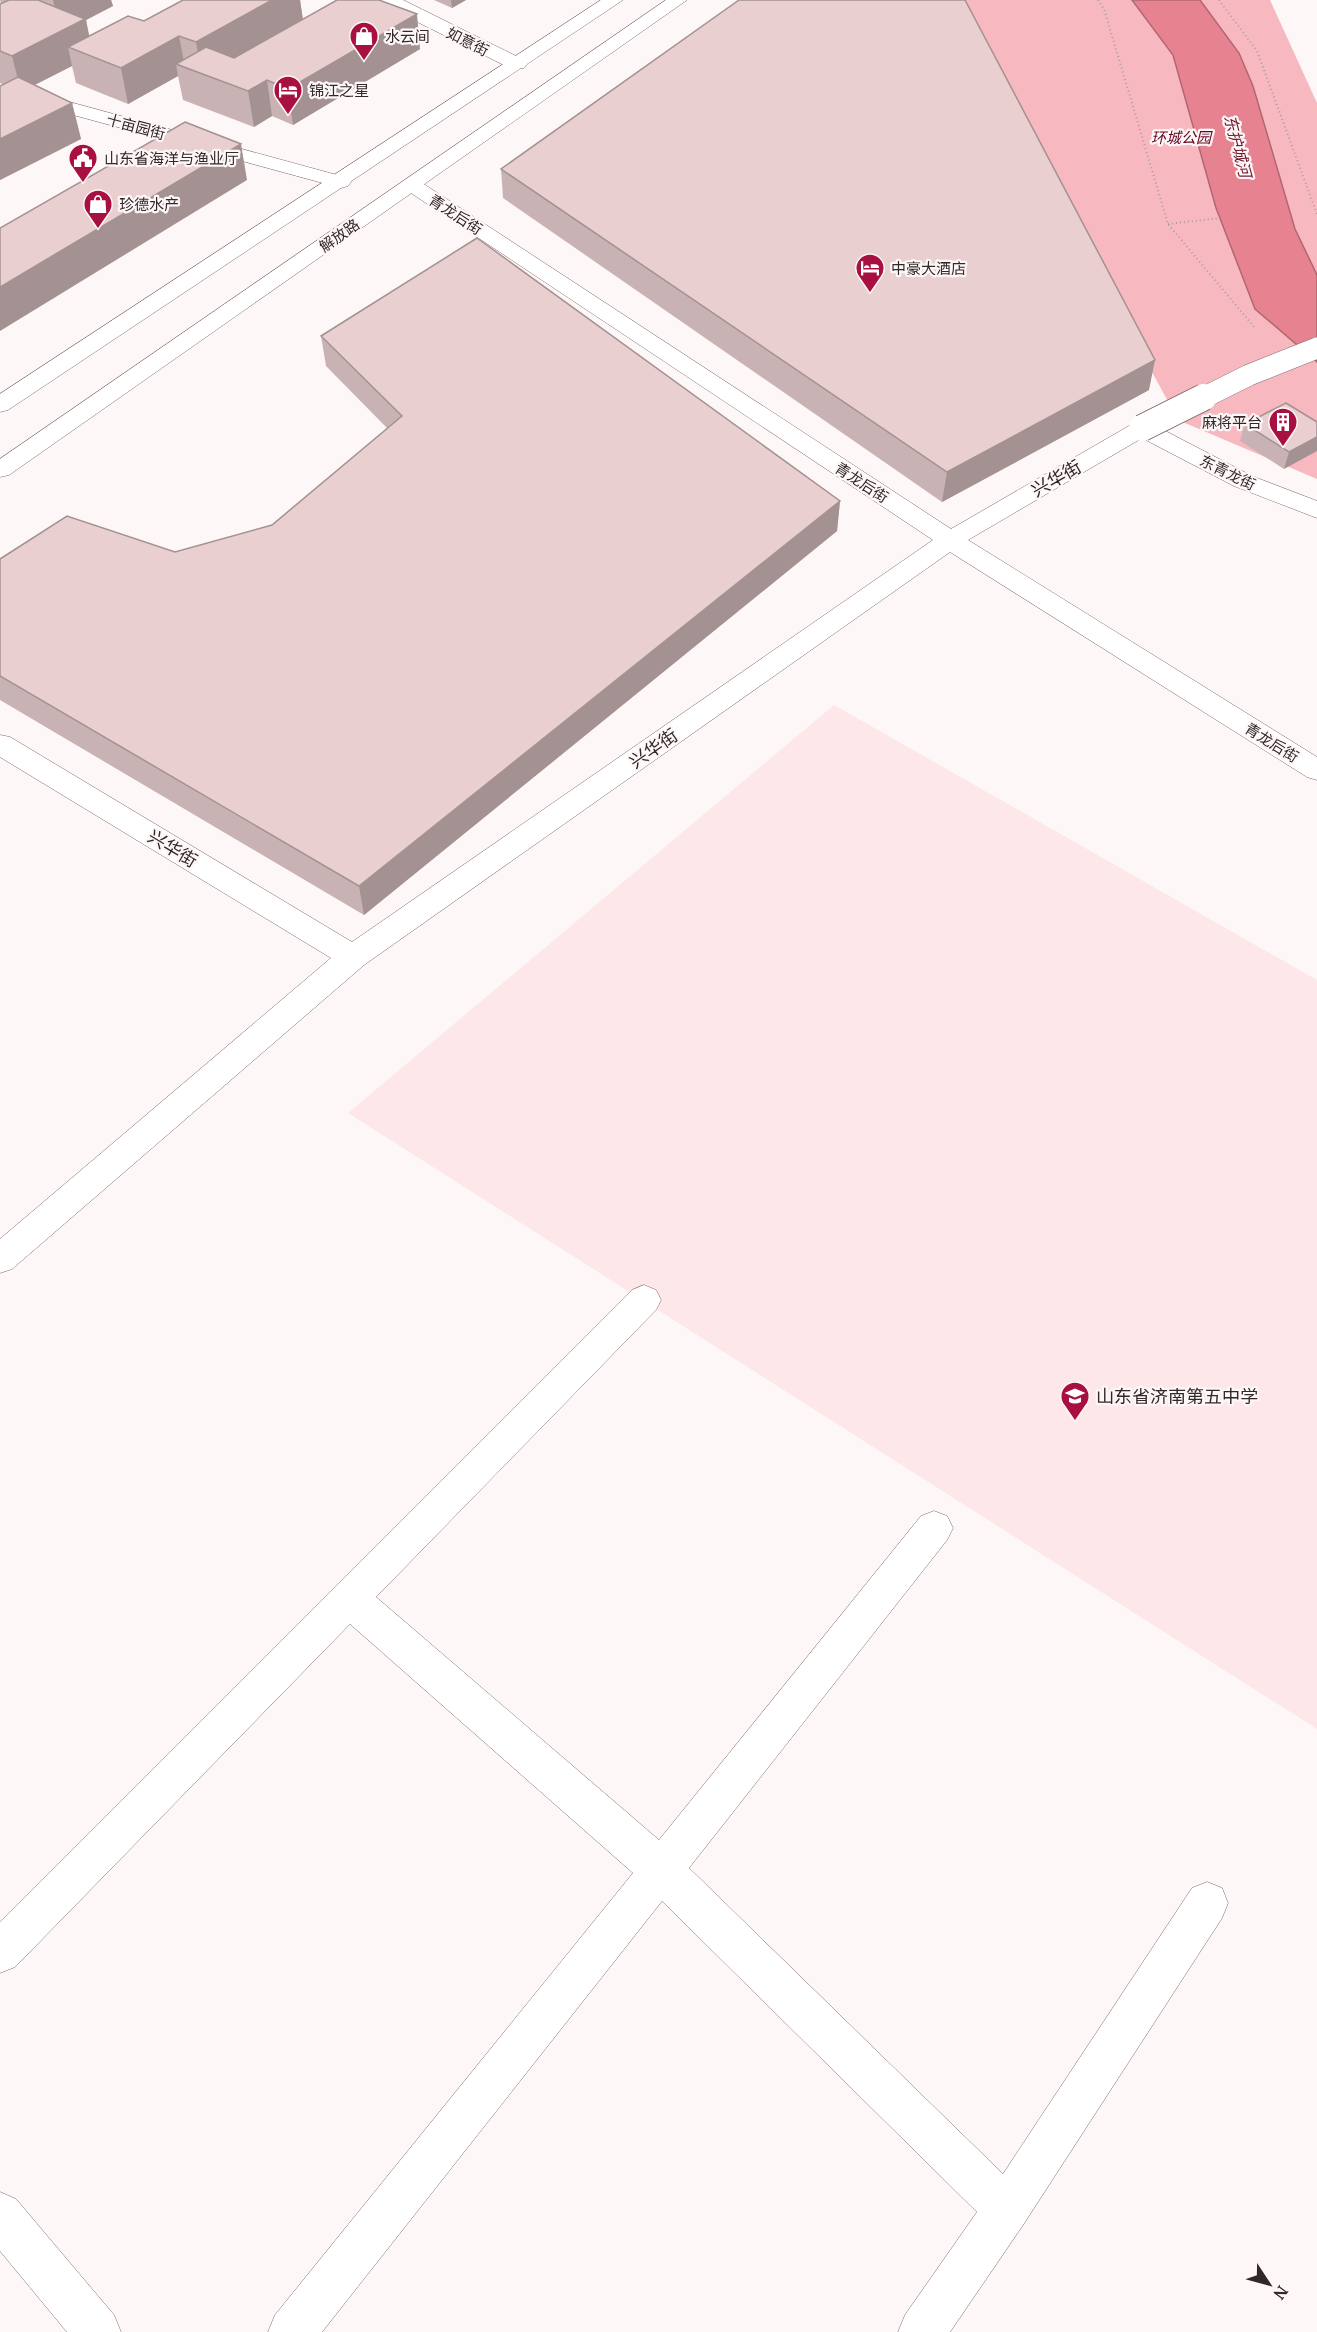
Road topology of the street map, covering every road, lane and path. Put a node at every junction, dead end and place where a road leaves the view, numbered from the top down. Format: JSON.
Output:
{"nodes":[{"id":1,"x":388,"y":0,"type":"edge"},
{"id":2,"x":614,"y":0,"type":"edge"},
{"id":3,"x":678,"y":0,"type":"edge"},
{"id":4,"x":1098,"y":0,"type":"edge"},
{"id":5,"x":1219,"y":0,"type":"edge"},
{"id":6,"x":517,"y":64,"type":"junction"},
{"id":7,"x":0,"y":90,"type":"edge"},
{"id":8,"x":341,"y":182,"type":"junction"},
{"id":9,"x":412,"y":185,"type":"junction"},
{"id":10,"x":1317,"y":214,"type":"edge"},
{"id":11,"x":1220,"y":218,"type":"dead end"},
{"id":12,"x":1168,"y":224,"type":"junction"},
{"id":13,"x":1260,"y":334,"type":"dead end"},
{"id":14,"x":1317,"y":348,"type":"edge"},
{"id":15,"x":0,"y":405,"type":"edge"},
{"id":16,"x":1142,"y":428,"type":"junction"},
{"id":17,"x":0,"y":470,"type":"edge"},
{"id":18,"x":1317,"y":510,"type":"edge"},
{"id":19,"x":950,"y":540,"type":"junction"},
{"id":20,"x":0,"y":744,"type":"edge"},
{"id":21,"x":1317,"y":770,"type":"edge"},
{"id":22,"x":353,"y":957,"type":"junction"},
{"id":23,"x":0,"y":1259,"type":"edge"},
{"id":24,"x":644,"y":1300,"type":"dead end"},
{"id":25,"x":934,"y":1528,"type":"dead end"},
{"id":26,"x":349,"y":1598,"type":"junction"},
{"id":27,"x":660,"y":1869,"type":"junction"},
{"id":28,"x":1208,"y":1903,"type":"dead end"},
{"id":29,"x":0,"y":1952,"type":"edge"},
{"id":30,"x":1007,"y":2209,"type":"junction"},
{"id":31,"x":0,"y":2215,"type":"edge"},
{"id":32,"x":97,"y":2332,"type":"edge"},
{"id":33,"x":292,"y":2332,"type":"edge"},
{"id":34,"x":921,"y":2332,"type":"edge"}],
"edges":[{"from":1,"to":6,"type":"street","name":"如意街"},
{"from":2,"to":6,"type":"street"},
{"from":3,"to":9,"type":"street","name":"解放路"},
{"from":4,"to":12,"type":"path"},
{"from":5,"to":10,"type":"path"},
{"from":6,"to":8,"type":"street"},
{"from":7,"to":8,"type":"street","name":"十亩园街"},
{"from":8,"to":15,"type":"street"},
{"from":9,"to":17,"type":"street","name":"解放路"},
{"from":9,"to":19,"type":"street","name":"青龙后街"},
{"from":11,"to":12,"type":"path"},
{"from":12,"to":13,"type":"path"},
{"from":14,"to":16,"type":"street","name":"兴华街","bridge":true},
{"from":16,"to":18,"type":"street","name":"东青龙街"},
{"from":16,"to":19,"type":"street","name":"兴华街"},
{"from":19,"to":21,"type":"street","name":"青龙后街"},
{"from":19,"to":22,"type":"street","name":"兴华街"},
{"from":20,"to":22,"type":"street","name":"兴华街"},
{"from":22,"to":23,"type":"street"},
{"from":24,"to":26,"type":"street"},
{"from":25,"to":27,"type":"street"},
{"from":26,"to":27,"type":"street"},
{"from":26,"to":29,"type":"street"},
{"from":27,"to":30,"type":"street"},
{"from":27,"to":33,"type":"street"},
{"from":28,"to":30,"type":"street"},
{"from":30,"to":34,"type":"street"},
{"from":31,"to":32,"type":"street"}]}
